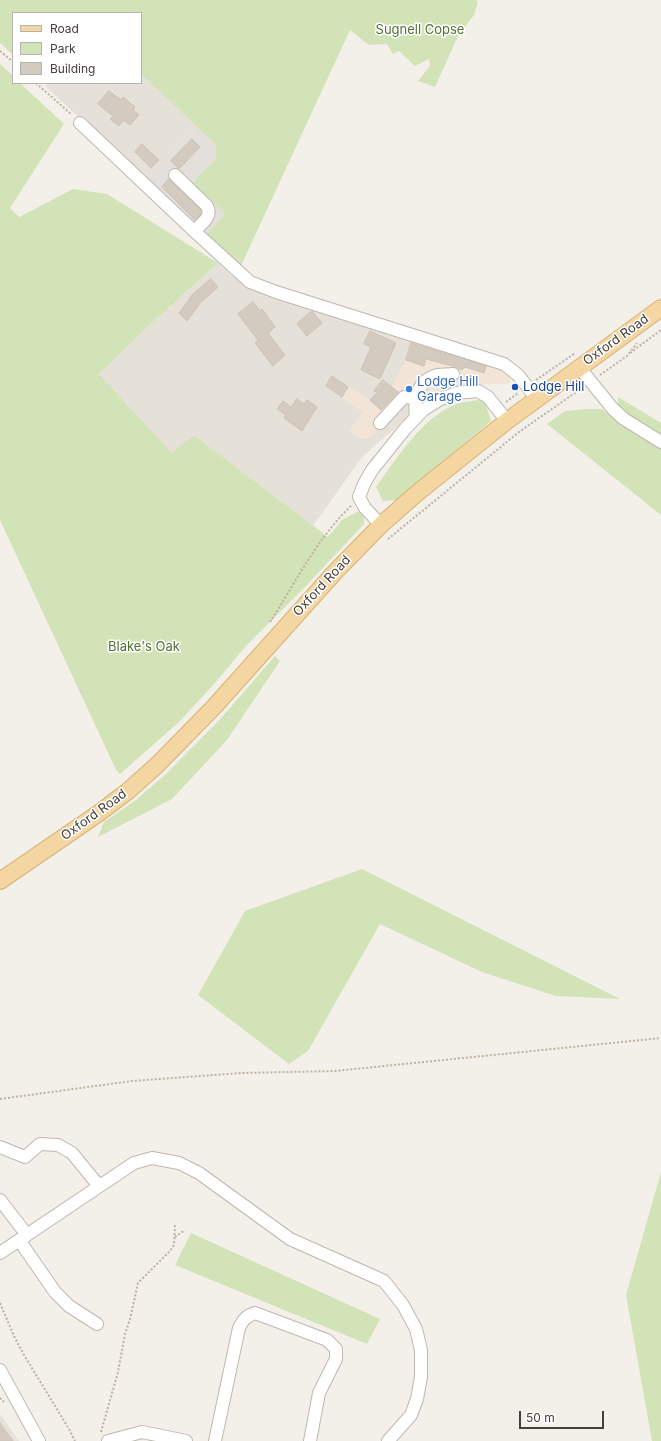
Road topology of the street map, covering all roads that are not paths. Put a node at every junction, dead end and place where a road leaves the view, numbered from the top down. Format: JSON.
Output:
{"nodes":[{"id":1,"x":80,"y":123,"type":"road end"},
{"id":2,"x":175,"y":175,"type":"dead end"},
{"id":3,"x":194,"y":231,"type":"junction"},
{"id":4,"x":661,"y":308,"type":"edge"},
{"id":5,"x":579,"y":367,"type":"junction"},
{"id":6,"x":453,"y":374,"type":"dead end"},
{"id":7,"x":533,"y":389,"type":"junction"},
{"id":8,"x":416,"y":398,"type":"junction"},
{"id":9,"x":502,"y":415,"type":"junction"},
{"id":10,"x":416,"y":417,"type":"junction"},
{"id":11,"x":380,"y":423,"type":"dead end"},
{"id":12,"x":661,"y":442,"type":"edge"},
{"id":13,"x":381,"y":526,"type":"junction"},
{"id":14,"x":0,"y":881,"type":"edge"},
{"id":15,"x":0,"y":1147,"type":"edge"},
{"id":16,"x":98,"y":1186,"type":"junction"},
{"id":17,"x":0,"y":1200,"type":"edge"},
{"id":18,"x":23,"y":1238,"type":"junction"},
{"id":19,"x":0,"y":1253,"type":"edge"},
{"id":20,"x":97,"y":1324,"type":"dead end"},
{"id":21,"x":2,"y":1378,"type":"edge"},
{"id":22,"x":104,"y":1437,"type":"edge"},
{"id":23,"x":39,"y":1441,"type":"edge"},
{"id":24,"x":186,"y":1441,"type":"edge"},
{"id":25,"x":215,"y":1441,"type":"edge"},
{"id":26,"x":310,"y":1441,"type":"edge"},
{"id":27,"x":388,"y":1441,"type":"edge"}],
"edges":[{"from":1,"to":3,"type":"street"},
{"from":2,"to":3,"type":"street"},
{"from":3,"to":7,"type":"street"},
{"from":4,"to":5,"type":"main road","name":"Oxford Road"},
{"from":5,"to":7,"type":"main road","name":"Oxford Road"},
{"from":5,"to":12,"type":"street"},
{"from":6,"to":8,"type":"street"},
{"from":7,"to":9,"type":"main road","name":"Oxford Road"},
{"from":8,"to":10,"type":"street"},
{"from":8,"to":11,"type":"street"},
{"from":9,"to":10,"type":"street"},
{"from":9,"to":13,"type":"main road","name":"Oxford Road"},
{"from":10,"to":13,"type":"street"},
{"from":13,"to":14,"type":"main road","name":"Oxford Road"},
{"from":15,"to":16,"type":"street"},
{"from":16,"to":18,"type":"street"},
{"from":16,"to":27,"type":"street"},
{"from":17,"to":18,"type":"street"},
{"from":18,"to":19,"type":"street"},
{"from":18,"to":20,"type":"street"},
{"from":21,"to":23,"type":"street"},
{"from":22,"to":24,"type":"street"},
{"from":25,"to":26,"type":"street"}]}
